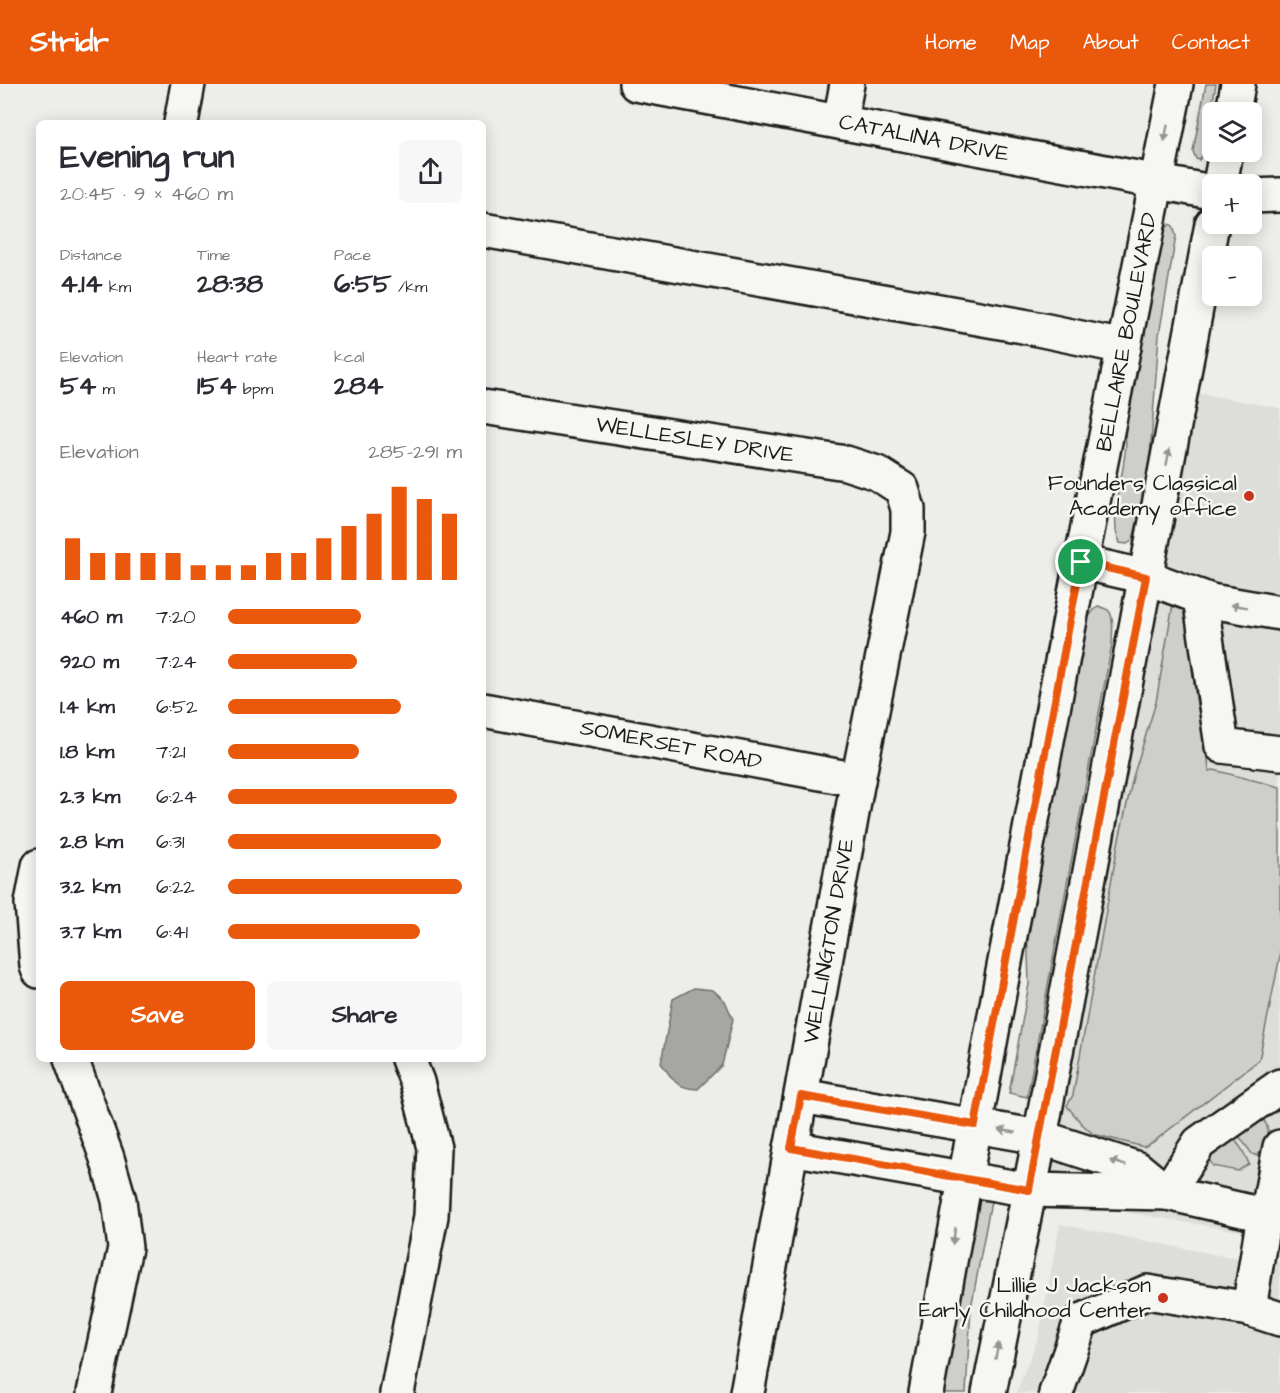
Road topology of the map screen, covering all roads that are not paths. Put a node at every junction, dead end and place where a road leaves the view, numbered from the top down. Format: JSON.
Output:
{"nodes":[{"id":1,"x":188,"y":84,"type":"edge"},
{"id":2,"x":636,"y":84,"type":"edge"},
{"id":3,"x":847,"y":84,"type":"edge"},
{"id":4,"x":1176,"y":84,"type":"edge"},
{"id":5,"x":1238,"y":84,"type":"edge"},
{"id":6,"x":1235,"y":102,"type":"edge"},
{"id":7,"x":182,"y":120,"type":"edge"},
{"id":8,"x":840,"y":122,"type":"junction"},
{"id":9,"x":1157,"y":182,"type":"junction"},
{"id":10,"x":1202,"y":190,"type":"edge"},
{"id":11,"x":1280,"y":195,"type":"edge"},
{"id":12,"x":1262,"y":196,"type":"edge"},
{"id":13,"x":486,"y":231,"type":"edge"},
{"id":14,"x":1210,"y":234,"type":"edge"},
{"id":15,"x":1124,"y":347,"type":"junction"},
{"id":16,"x":486,"y":407,"type":"edge"},
{"id":17,"x":902,"y":489,"type":"joint"},
{"id":18,"x":1081,"y":562,"type":"junction"},
{"id":19,"x":1146,"y":577,"type":"junction"},
{"id":20,"x":1200,"y":597,"type":"junction"},
{"id":21,"x":1280,"y":613,"type":"edge"},
{"id":22,"x":486,"y":711,"type":"edge"},
{"id":23,"x":1280,"y":753,"type":"edge"},
{"id":24,"x":858,"y":780,"type":"junction"},
{"id":25,"x":36,"y":882,"type":"edge"},
{"id":26,"x":36,"y":945,"type":"edge"},
{"id":27,"x":72,"y":1062,"type":"edge"},
{"id":28,"x":409,"y":1062,"type":"edge"},
{"id":29,"x":1280,"y":1086,"type":"edge"},
{"id":30,"x":801,"y":1096,"type":"junction"},
{"id":31,"x":975,"y":1125,"type":"junction"},
{"id":32,"x":1040,"y":1137,"type":"junction"},
{"id":33,"x":1280,"y":1147,"type":"edge"},
{"id":34,"x":791,"y":1148,"type":"junction"},
{"id":35,"x":965,"y":1179,"type":"junction"},
{"id":36,"x":1029,"y":1190,"type":"junction"},
{"id":37,"x":1167,"y":1193,"type":"junction"},
{"id":38,"x":1272,"y":1216,"type":"edge"},
{"id":39,"x":1249,"y":1309,"type":"junction"},
{"id":40,"x":1280,"y":1319,"type":"edge"},
{"id":41,"x":94,"y":1393,"type":"edge"},
{"id":42,"x":397,"y":1393,"type":"edge"},
{"id":43,"x":747,"y":1393,"type":"edge"},
{"id":44,"x":926,"y":1393,"type":"edge"},
{"id":45,"x":989,"y":1393,"type":"edge"},
{"id":46,"x":1056,"y":1393,"type":"edge"}],
"edges":[{"from":1,"to":7,"type":"street"},
{"from":2,"to":8,"type":"street","name":"CATALINA DRIVE"},
{"from":3,"to":8,"type":"street"},
{"from":4,"to":9,"type":"street","name":"BELLAIRE BOULEVARD","one_way":true},
{"from":5,"to":6,"type":"street"},
{"from":8,"to":9,"type":"street","name":"CATALINA DRIVE"},
{"from":9,"to":10,"type":"street","name":"CATALINA DRIVE"},
{"from":9,"to":15,"type":"street","name":"BELLAIRE BOULEVARD"},
{"from":11,"to":12,"type":"street"},
{"from":13,"to":15,"type":"street"},
{"from":19,"to":14,"type":"street","one_way":true},
{"from":15,"to":18,"type":"street","name":"BELLAIRE BOULEVARD"},
{"from":16,"to":17,"type":"street","name":"WELLESLEY DRIVE"},
{"from":17,"to":24,"type":"street","name":"WELLINGTON DRIVE"},
{"from":18,"to":19,"type":"street"},
{"from":18,"to":31,"type":"street","name":"BELLAIRE BOULEVARD"},
{"from":19,"to":20,"type":"street"},
{"from":19,"to":32,"type":"street"},
{"from":21,"to":20,"type":"street","one_way":true},
{"from":20,"to":23,"type":"street"},
{"from":22,"to":24,"type":"street","name":"SOMERSET ROAD"},
{"from":24,"to":30,"type":"street","name":"WELLINGTON DRIVE"},
{"from":25,"to":26,"type":"street"},
{"from":27,"to":41,"type":"street"},
{"from":28,"to":42,"type":"street"},
{"from":29,"to":37,"type":"street"},
{"from":30,"to":31,"type":"street"},
{"from":30,"to":34,"type":"street","name":"WELLINGTON DRIVE"},
{"from":32,"to":31,"type":"street","one_way":true},
{"from":31,"to":35,"type":"street","name":"BELLAIRE BOULEVARD"},
{"from":32,"to":36,"type":"street"},
{"from":37,"to":32,"type":"street","one_way":true},
{"from":33,"to":38,"type":"street"},
{"from":34,"to":35,"type":"street"},
{"from":34,"to":43,"type":"street","name":"WELLINGTON DRIVE"},
{"from":35,"to":36,"type":"street"},
{"from":35,"to":44,"type":"street","name":"BELLAIRE BOULEVARD","one_way":true},
{"from":36,"to":37,"type":"street"},
{"from":45,"to":36,"type":"street","one_way":true},
{"from":37,"to":38,"type":"street"},
{"from":38,"to":39,"type":"street"},
{"from":39,"to":40,"type":"street"},
{"from":39,"to":46,"type":"street"}]}
